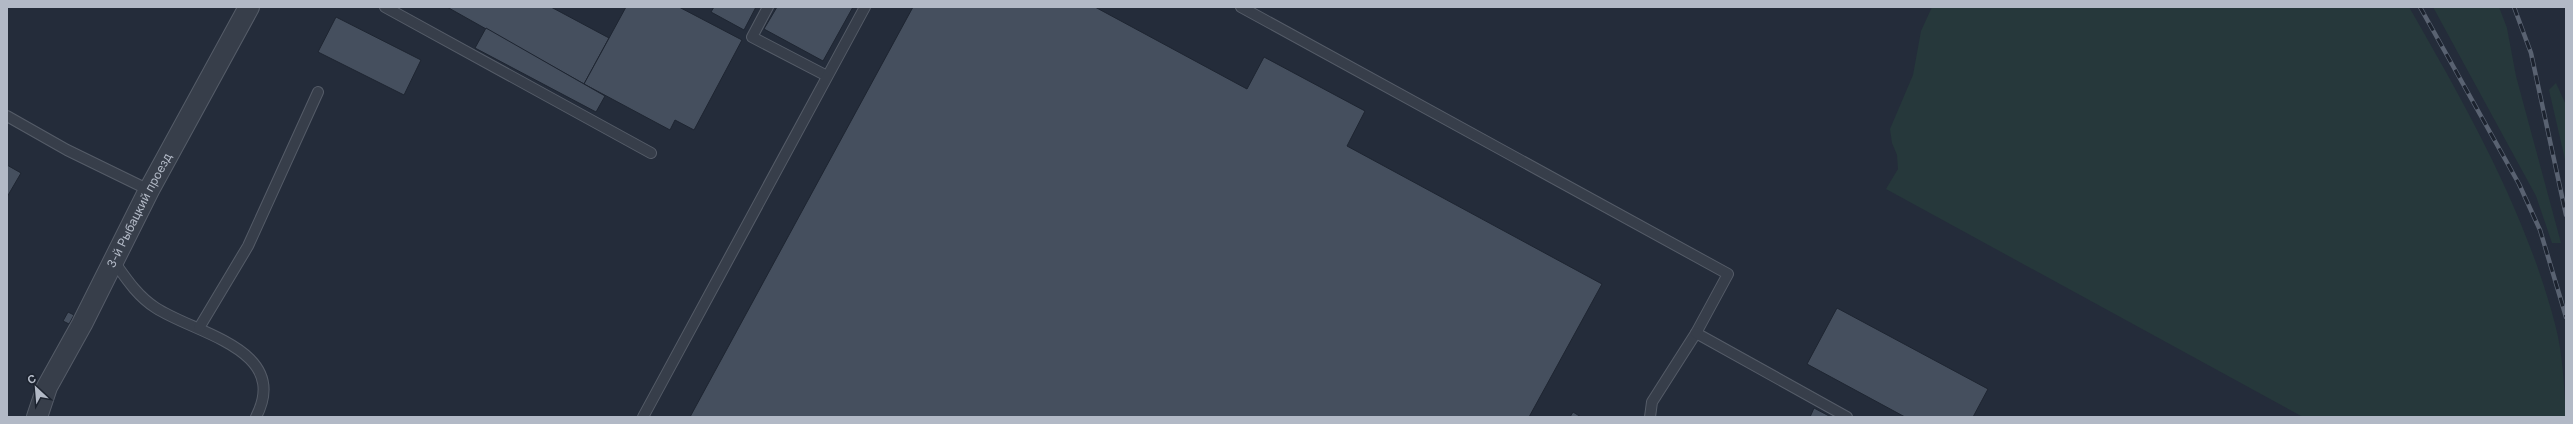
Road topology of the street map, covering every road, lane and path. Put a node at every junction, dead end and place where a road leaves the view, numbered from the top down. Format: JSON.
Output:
{"nodes":[{"id":1,"x":249,"y":7,"type":"edge"},
{"id":2,"x":385,"y":7,"type":"edge"},
{"id":3,"x":768,"y":7,"type":"edge"},
{"id":4,"x":865,"y":7,"type":"edge"},
{"id":5,"x":1241,"y":7,"type":"edge"},
{"id":6,"x":827,"y":76,"type":"junction"},
{"id":7,"x":318,"y":92,"type":"dead end"},
{"id":8,"x":7,"y":116,"type":"edge"},
{"id":9,"x":651,"y":153,"type":"dead end"},
{"id":10,"x":149,"y":190,"type":"junction"},
{"id":11,"x":113,"y":260,"type":"junction"},
{"id":12,"x":199,"y":328,"type":"junction"},
{"id":13,"x":1696,"y":333,"type":"junction"},
{"id":14,"x":37,"y":417,"type":"edge"},
{"id":15,"x":256,"y":417,"type":"edge"},
{"id":16,"x":643,"y":417,"type":"edge"},
{"id":17,"x":1650,"y":417,"type":"edge"},
{"id":18,"x":1847,"y":417,"type":"edge"}],
"edges":[{"from":1,"to":10,"type":"street","name":"3-й Рыбацкий проезд"},
{"from":2,"to":9,"type":"lane"},
{"from":3,"to":6,"type":"lane"},
{"from":4,"to":6,"type":"lane"},
{"from":5,"to":13,"type":"lane"},
{"from":6,"to":16,"type":"lane"},
{"from":7,"to":12,"type":"lane"},
{"from":8,"to":10,"type":"lane"},
{"from":10,"to":11,"type":"street","name":"3-й Рыбацкий проезд"},
{"from":11,"to":12,"type":"lane"},
{"from":11,"to":14,"type":"street","name":"3-й Рыбацкий проезд"},
{"from":12,"to":15,"type":"lane"},
{"from":13,"to":17,"type":"lane"},
{"from":13,"to":18,"type":"lane"}]}
